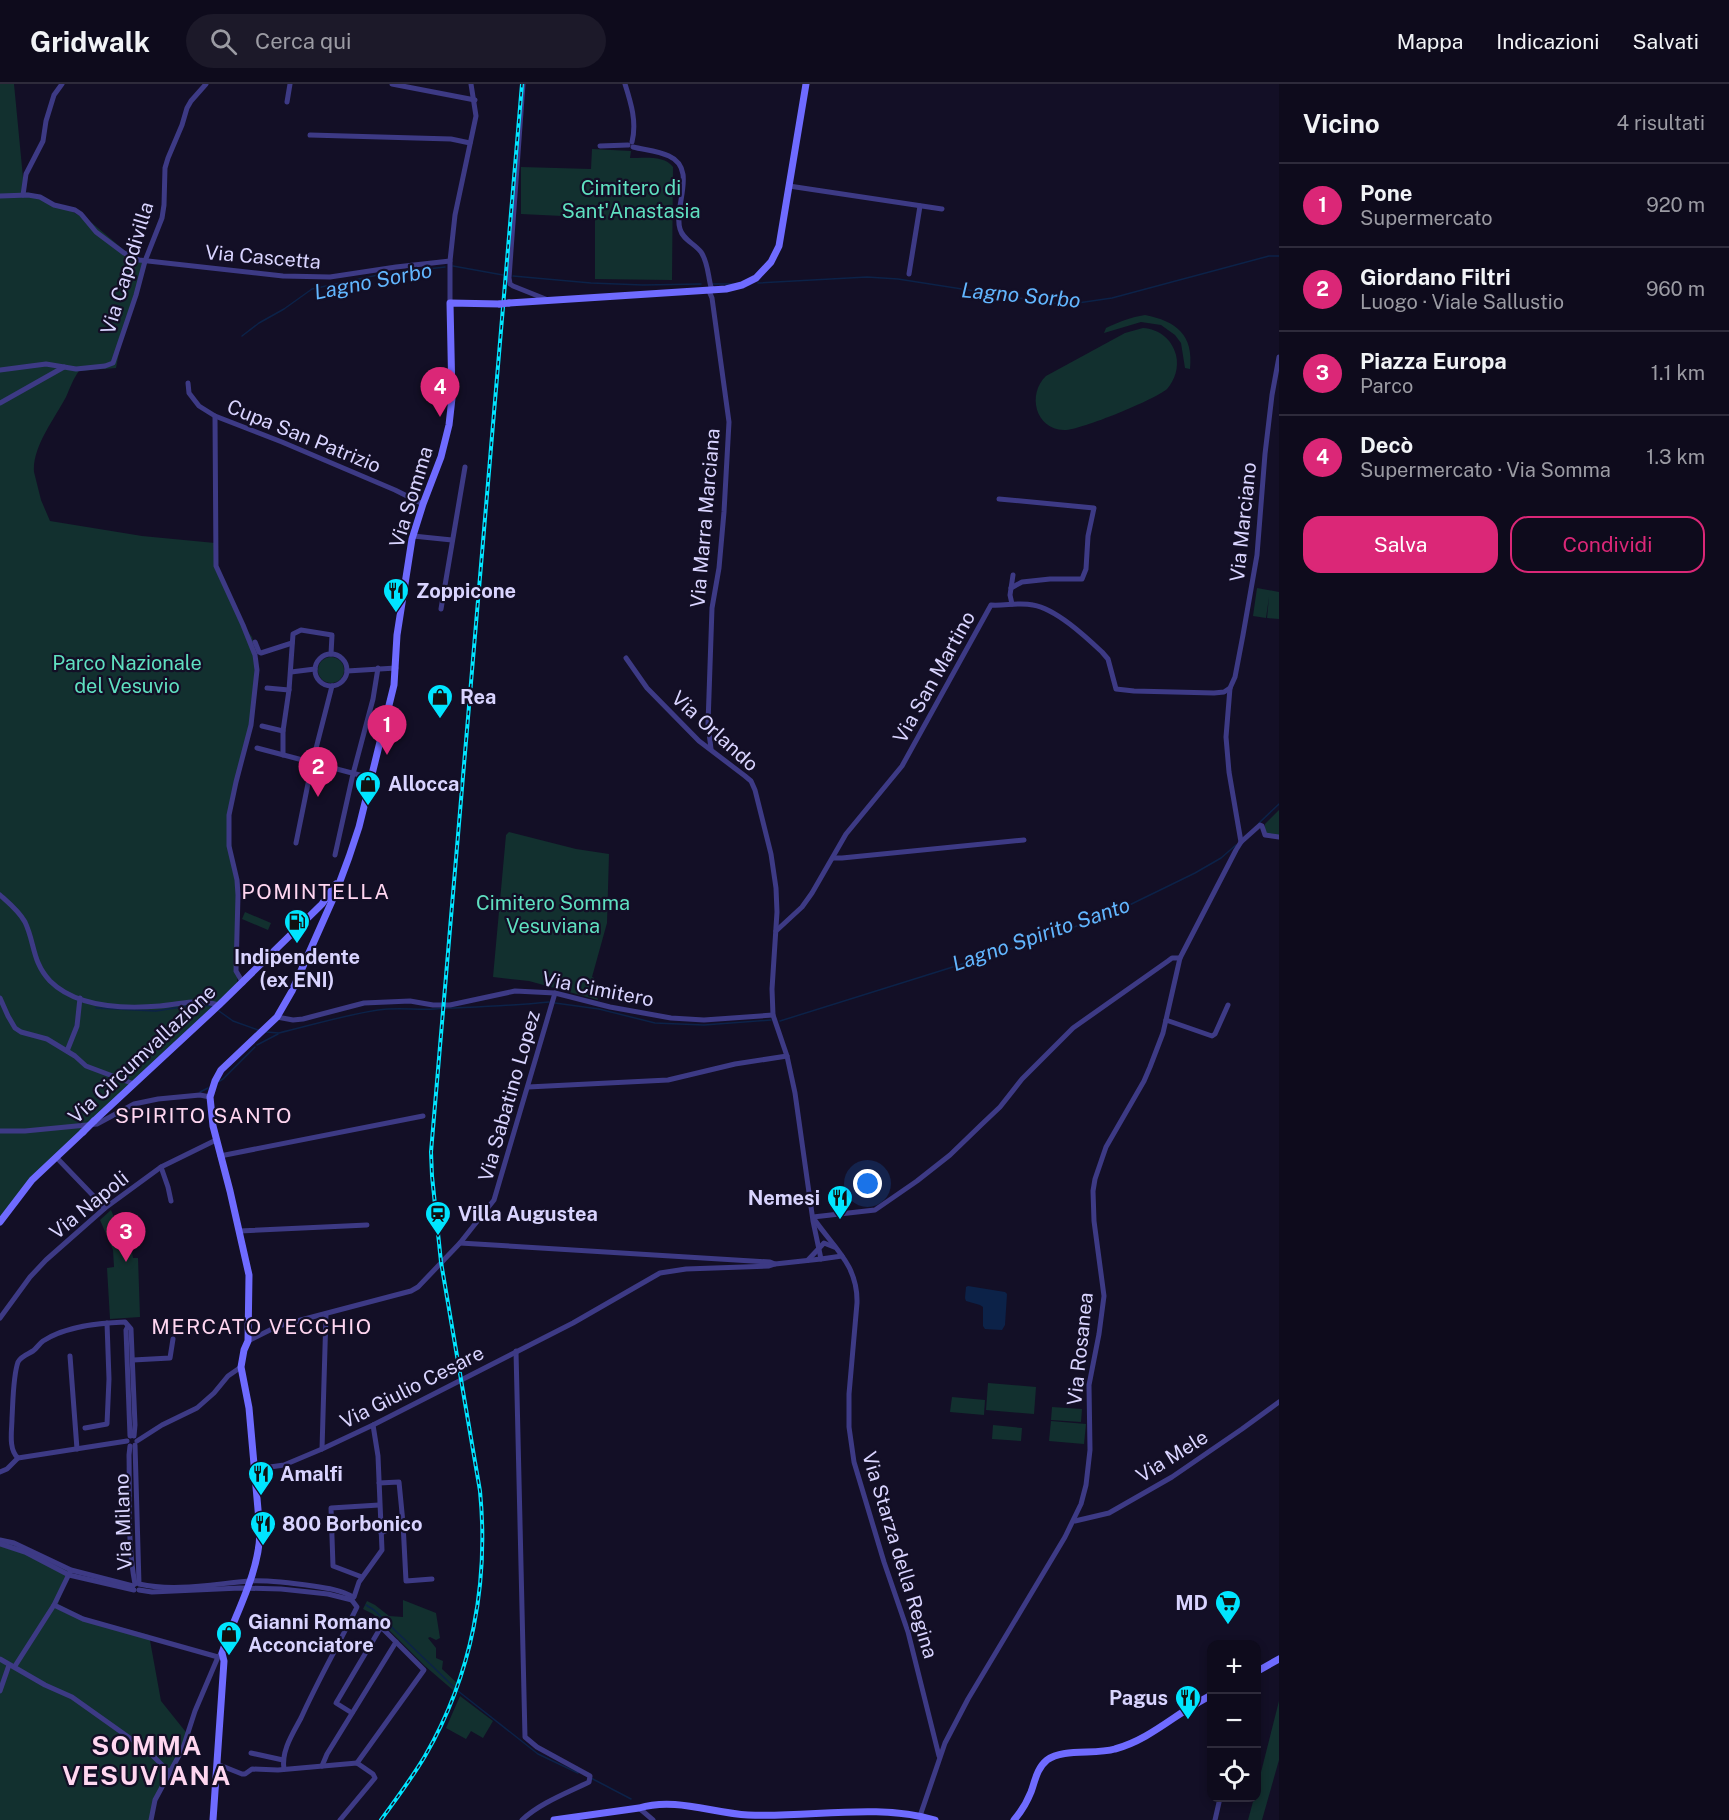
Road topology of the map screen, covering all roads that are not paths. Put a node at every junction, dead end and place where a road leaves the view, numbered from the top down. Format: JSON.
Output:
{"nodes":[{"id":1,"x":62,"y":84,"type":"edge"},
{"id":2,"x":206,"y":84,"type":"edge"},
{"id":3,"x":290,"y":84,"type":"edge"},
{"id":4,"x":392,"y":84,"type":"edge"},
{"id":5,"x":471,"y":84,"type":"edge"},
{"id":6,"x":523,"y":84,"type":"edge"},
{"id":7,"x":625,"y":84,"type":"edge"},
{"id":8,"x":806,"y":84,"type":"edge"},
{"id":9,"x":475,"y":100,"type":"junction"},
{"id":10,"x":287,"y":102,"type":"dead end"},
{"id":11,"x":310,"y":135,"type":"dead end"},
{"id":12,"x":470,"y":143,"type":"junction"},
{"id":13,"x":631,"y":145,"type":"junction"},
{"id":14,"x":600,"y":146,"type":"dead end"},
{"id":15,"x":789,"y":186,"type":"junction"},
{"id":16,"x":23,"y":195,"type":"junction"},
{"id":17,"x":0,"y":196,"type":"edge"},
{"id":18,"x":920,"y":206,"type":"junction"},
{"id":19,"x":942,"y":209,"type":"dead end"},
{"id":20,"x":145,"y":261,"type":"junction"},
{"id":21,"x":450,"y":261,"type":"junction"},
{"id":22,"x":909,"y":274,"type":"dead end"},
{"id":23,"x":708,"y":275,"type":"junction"},
{"id":24,"x":709,"y":291,"type":"junction"},
{"id":25,"x":550,"y":301,"type":"junction"},
{"id":26,"x":450,"y":303,"type":"junction"},
{"id":27,"x":1279,"y":357,"type":"edge"},
{"id":28,"x":64,"y":367,"type":"junction"},
{"id":29,"x":0,"y":370,"type":"edge"},
{"id":30,"x":188,"y":382,"type":"dead end"},
{"id":31,"x":0,"y":403,"type":"edge"},
{"id":32,"x":215,"y":416,"type":"junction"},
{"id":33,"x":465,"y":467,"type":"dead end"},
{"id":34,"x":999,"y":499,"type":"dead end"},
{"id":35,"x":423,"y":504,"type":"junction"},
{"id":36,"x":413,"y":536,"type":"junction"},
{"id":37,"x":452,"y":540,"type":"junction"},
{"id":38,"x":1013,"y":574,"type":"dead end"},
{"id":39,"x":1011,"y":588,"type":"junction"},
{"id":40,"x":1012,"y":604,"type":"junction"},
{"id":41,"x":441,"y":609,"type":"dead end"},
{"id":42,"x":255,"y":642,"type":"dead end"},
{"id":43,"x":291,"y":643,"type":"junction"},
{"id":44,"x":331,"y":654,"type":"junction"},
{"id":45,"x":626,"y":658,"type":"dead end"},
{"id":46,"x":378,"y":668,"type":"junction"},
{"id":47,"x":396,"y":668,"type":"junction"},
{"id":48,"x":315,"y":669,"type":"junction"},
{"id":49,"x":347,"y":671,"type":"junction"},
{"id":50,"x":291,"y":672,"type":"junction"},
{"id":51,"x":332,"y":686,"type":"junction"},
{"id":52,"x":267,"y":688,"type":"dead end"},
{"id":53,"x":1230,"y":688,"type":"junction"},
{"id":54,"x":289,"y":690,"type":"junction"},
{"id":55,"x":262,"y":726,"type":"dead end"},
{"id":56,"x":283,"y":730,"type":"junction"},
{"id":57,"x":257,"y":748,"type":"dead end"},
{"id":58,"x":711,"y":749,"type":"junction"},
{"id":59,"x":284,"y":755,"type":"junction"},
{"id":60,"x":312,"y":764,"type":"junction"},
{"id":61,"x":353,"y":774,"type":"junction"},
{"id":62,"x":371,"y":778,"type":"junction"},
{"id":63,"x":1279,"y":837,"type":"edge"},
{"id":64,"x":1024,"y":840,"type":"dead end"},
{"id":65,"x":1241,"y":842,"type":"junction"},
{"id":66,"x":296,"y":843,"type":"dead end"},
{"id":67,"x":335,"y":855,"type":"dead end"},
{"id":68,"x":833,"y":858,"type":"junction"},
{"id":69,"x":0,"y":895,"type":"edge"},
{"id":70,"x":323,"y":909,"type":"junction"},
{"id":71,"x":776,"y":931,"type":"junction"},
{"id":72,"x":1180,"y":958,"type":"junction"},
{"id":73,"x":243,"y":983,"type":"junction"},
{"id":74,"x":555,"y":993,"type":"junction"},
{"id":75,"x":0,"y":998,"type":"edge"},
{"id":76,"x":80,"y":999,"type":"junction"},
{"id":77,"x":219,"y":1005,"type":"junction"},
{"id":78,"x":1228,"y":1005,"type":"dead end"},
{"id":79,"x":773,"y":1014,"type":"junction"},
{"id":80,"x":277,"y":1017,"type":"junction"},
{"id":81,"x":1166,"y":1020,"type":"junction"},
{"id":82,"x":67,"y":1051,"type":"junction"},
{"id":83,"x":787,"y":1056,"type":"junction"},
{"id":84,"x":134,"y":1084,"type":"junction"},
{"id":85,"x":528,"y":1088,"type":"junction"},
{"id":86,"x":210,"y":1097,"type":"junction"},
{"id":87,"x":423,"y":1116,"type":"dead end"},
{"id":88,"x":0,"y":1131,"type":"edge"},
{"id":89,"x":216,"y":1140,"type":"junction"},
{"id":90,"x":220,"y":1156,"type":"junction"},
{"id":91,"x":56,"y":1157,"type":"junction"},
{"id":92,"x":161,"y":1167,"type":"junction"},
{"id":93,"x":171,"y":1201,"type":"dead end"},
{"id":94,"x":105,"y":1208,"type":"junction"},
{"id":95,"x":813,"y":1217,"type":"junction"},
{"id":96,"x":1,"y":1220,"type":"edge"},
{"id":97,"x":367,"y":1225,"type":"dead end"},
{"id":98,"x":239,"y":1232,"type":"junction"},
{"id":99,"x":460,"y":1243,"type":"junction"},
{"id":100,"x":818,"y":1248,"type":"junction"},
{"id":101,"x":836,"y":1248,"type":"junction"},
{"id":102,"x":842,"y":1256,"type":"junction"},
{"id":103,"x":821,"y":1259,"type":"junction"},
{"id":104,"x":807,"y":1261,"type":"junction"},
{"id":105,"x":775,"y":1264,"type":"junction"},
{"id":106,"x":326,"y":1314,"type":"junction"},
{"id":107,"x":0,"y":1318,"type":"edge"},
{"id":108,"x":107,"y":1323,"type":"junction"},
{"id":109,"x":128,"y":1326,"type":"junction"},
{"id":110,"x":173,"y":1339,"type":"dead end"},
{"id":111,"x":248,"y":1341,"type":"junction"},
{"id":112,"x":516,"y":1351,"type":"junction"},
{"id":113,"x":70,"y":1356,"type":"dead end"},
{"id":114,"x":133,"y":1360,"type":"junction"},
{"id":115,"x":241,"y":1367,"type":"junction"},
{"id":116,"x":1279,"y":1402,"type":"edge"},
{"id":117,"x":373,"y":1425,"type":"junction"},
{"id":118,"x":86,"y":1428,"type":"dead end"},
{"id":119,"x":132,"y":1441,"type":"junction"},
{"id":120,"x":77,"y":1449,"type":"junction"},
{"id":121,"x":322,"y":1449,"type":"junction"},
{"id":122,"x":18,"y":1458,"type":"junction"},
{"id":123,"x":256,"y":1469,"type":"junction"},
{"id":124,"x":0,"y":1472,"type":"edge"},
{"id":125,"x":379,"y":1483,"type":"junction"},
{"id":126,"x":379,"y":1505,"type":"junction"},
{"id":127,"x":1075,"y":1521,"type":"junction"},
{"id":128,"x":403,"y":1523,"type":"junction"},
{"id":129,"x":381,"y":1533,"type":"junction"},
{"id":130,"x":0,"y":1540,"type":"edge"},
{"id":131,"x":0,"y":1544,"type":"edge"},
{"id":132,"x":132,"y":1571,"type":"junction"},
{"id":133,"x":70,"y":1572,"type":"junction"},
{"id":134,"x":362,"y":1577,"type":"junction"},
{"id":135,"x":432,"y":1579,"type":"dead end"},
{"id":136,"x":121,"y":1582,"type":"junction"},
{"id":137,"x":248,"y":1585,"type":"junction"},
{"id":138,"x":136,"y":1587,"type":"junction"},
{"id":139,"x":353,"y":1599,"type":"junction"},
{"id":140,"x":54,"y":1605,"type":"junction"},
{"id":141,"x":396,"y":1642,"type":"junction"},
{"id":142,"x":220,"y":1655,"type":"junction"},
{"id":143,"x":0,"y":1659,"type":"edge"},
{"id":144,"x":1279,"y":1659,"type":"edge"},
{"id":145,"x":12,"y":1666,"type":"junction"},
{"id":146,"x":1261,"y":1670,"type":"edge"},
{"id":147,"x":0,"y":1691,"type":"edge"},
{"id":148,"x":1207,"y":1698,"type":"edge"},
{"id":149,"x":352,"y":1713,"type":"junction"},
{"id":150,"x":251,"y":1753,"type":"dead end"},
{"id":151,"x":939,"y":1756,"type":"junction"},
{"id":152,"x":283,"y":1760,"type":"junction"},
{"id":153,"x":357,"y":1763,"type":"junction"},
{"id":154,"x":217,"y":1764,"type":"junction"},
{"id":155,"x":322,"y":1766,"type":"junction"},
{"id":156,"x":284,"y":1769,"type":"junction"},
{"id":157,"x":170,"y":1773,"type":"junction"},
{"id":158,"x":1219,"y":1802,"type":"edge"},
{"id":159,"x":639,"y":1808,"type":"junction"},
{"id":160,"x":1020,"y":1817,"type":"edge"},
{"id":161,"x":923,"y":1818,"type":"edge"},
{"id":162,"x":151,"y":1820,"type":"edge"},
{"id":163,"x":213,"y":1820,"type":"edge"},
{"id":164,"x":340,"y":1820,"type":"edge"},
{"id":165,"x":522,"y":1820,"type":"edge"},
{"id":166,"x":554,"y":1820,"type":"edge"},
{"id":167,"x":653,"y":1820,"type":"edge"},
{"id":168,"x":936,"y":1820,"type":"edge"},
{"id":169,"x":1014,"y":1820,"type":"edge"},
{"id":170,"x":1215,"y":1820,"type":"edge"}],
"edges":[{"from":1,"to":16,"type":"street"},
{"from":2,"to":20,"type":"street","name":"Via Capodivilla"},
{"from":3,"to":10,"type":"street"},
{"from":4,"to":9,"type":"street"},
{"from":5,"to":9,"type":"street","name":"Via Somma"},
{"from":6,"to":25,"type":"street"},
{"from":7,"to":13,"type":"street"},
{"from":8,"to":15,"type":"street"},
{"from":9,"to":12,"type":"street","name":"Via Somma"},
{"from":11,"to":12,"type":"street"},
{"from":12,"to":21,"type":"street","name":"Via Somma"},
{"from":13,"to":14,"type":"street","name":"Via Marra Marciana"},
{"from":13,"to":23,"type":"street","name":"Via Marra Marciana"},
{"from":15,"to":18,"type":"street"},
{"from":15,"to":24,"type":"street"},
{"from":16,"to":17,"type":"street","name":"Via Cascetta"},
{"from":16,"to":20,"type":"street","name":"Via Cascetta"},
{"from":18,"to":19,"type":"street"},
{"from":18,"to":22,"type":"street"},
{"from":20,"to":21,"type":"street","name":"Via Cascetta"},
{"from":20,"to":28,"type":"street","name":"Via Capodivilla"},
{"from":21,"to":26,"type":"street","name":"Via Somma"},
{"from":23,"to":24,"type":"street","name":"Via Marra Marciana"},
{"from":23,"to":24,"type":"street"},
{"from":24,"to":25,"type":"street"},
{"from":24,"to":58,"type":"street","name":"Via Marra Marciana"},
{"from":25,"to":26,"type":"street","bridge":true},
{"from":26,"to":35,"type":"street","name":"Via Somma"},
{"from":27,"to":53,"type":"street","name":"Via Marciano"},
{"from":28,"to":29,"type":"street"},
{"from":28,"to":31,"type":"street"},
{"from":30,"to":32,"type":"street","name":"Cupa San Patrizio"},
{"from":32,"to":35,"type":"street","name":"Cupa San Patrizio"},
{"from":32,"to":73,"type":"street"},
{"from":33,"to":37,"type":"street"},
{"from":34,"to":39,"type":"street"},
{"from":35,"to":36,"type":"street","name":"Via Somma"},
{"from":36,"to":37,"type":"street"},
{"from":36,"to":47,"type":"street","name":"Via Somma"},
{"from":37,"to":41,"type":"street"},
{"from":38,"to":39,"type":"street"},
{"from":39,"to":40,"type":"street"},
{"from":40,"to":53,"type":"street","name":"Via San Martino"},
{"from":40,"to":68,"type":"street","name":"Via San Martino"},
{"from":42,"to":43,"type":"street"},
{"from":43,"to":44,"type":"street"},
{"from":43,"to":50,"type":"street"},
{"from":44,"to":48,"type":"street"},
{"from":44,"to":49,"type":"street"},
{"from":45,"to":58,"type":"street","name":"Via Orlando"},
{"from":46,"to":47,"type":"street"},
{"from":46,"to":49,"type":"street"},
{"from":46,"to":61,"type":"street"},
{"from":47,"to":62,"type":"street","name":"Via Somma"},
{"from":48,"to":50,"type":"street"},
{"from":48,"to":51,"type":"street"},
{"from":49,"to":51,"type":"street"},
{"from":50,"to":54,"type":"street"},
{"from":51,"to":60,"type":"street"},
{"from":52,"to":54,"type":"street"},
{"from":53,"to":65,"type":"street","name":"Via Marciano"},
{"from":54,"to":56,"type":"street"},
{"from":55,"to":56,"type":"street"},
{"from":56,"to":59,"type":"street"},
{"from":57,"to":59,"type":"street"},
{"from":58,"to":71,"type":"street","name":"Via Orlando"},
{"from":59,"to":60,"type":"street"},
{"from":60,"to":61,"type":"street"},
{"from":60,"to":66,"type":"street"},
{"from":61,"to":62,"type":"street"},
{"from":61,"to":67,"type":"street"},
{"from":62,"to":70,"type":"street","name":"Via Somma"},
{"from":63,"to":65,"type":"street"},
{"from":64,"to":68,"type":"street"},
{"from":65,"to":72,"type":"street","name":"Via Rosanea"},
{"from":68,"to":71,"type":"street","name":"Via San Martino"},
{"from":69,"to":76,"type":"street"},
{"from":70,"to":73,"type":"street","name":"Via Circumvallazione"},
{"from":70,"to":80,"type":"street"},
{"from":71,"to":79,"type":"street","name":"Via Orlando"},
{"from":72,"to":81,"type":"street","name":"Via Rosanea"},
{"from":72,"to":95,"type":"street"},
{"from":73,"to":77,"type":"street","name":"Via Circumvallazione"},
{"from":74,"to":79,"type":"street","name":"Via Cimitero"},
{"from":74,"to":80,"type":"street","name":"Via Cimitero"},
{"from":74,"to":85,"type":"street","name":"Via Sabatino Lopez"},
{"from":75,"to":82,"type":"street"},
{"from":76,"to":77,"type":"street"},
{"from":76,"to":82,"type":"street"},
{"from":77,"to":84,"type":"street","name":"Via Circumvallazione"},
{"from":78,"to":81,"type":"street"},
{"from":79,"to":83,"type":"street","name":"Via Starza della Regina"},
{"from":80,"to":86,"type":"street"},
{"from":81,"to":127,"type":"street","name":"Via Rosanea"},
{"from":82,"to":84,"type":"street"},
{"from":83,"to":85,"type":"street"},
{"from":83,"to":95,"type":"street","name":"Via Starza della Regina"},
{"from":84,"to":91,"type":"street","name":"Via Circumvallazione","bridge":true},
{"from":85,"to":99,"type":"street","name":"Via Sabatino Lopez"},
{"from":86,"to":88,"type":"street"},
{"from":86,"to":89,"type":"street"},
{"from":87,"to":90,"type":"street"},
{"from":89,"to":90,"type":"street"},
{"from":89,"to":92,"type":"street","name":"Via Napoli"},
{"from":90,"to":98,"type":"street"},
{"from":91,"to":94,"type":"street"},
{"from":91,"to":96,"type":"street","name":"Via Circumvallazione"},
{"from":92,"to":93,"type":"street"},
{"from":92,"to":94,"type":"street","name":"Via Napoli"},
{"from":94,"to":107,"type":"street","name":"Via Napoli"},
{"from":95,"to":100,"type":"street","name":"Via Starza della Regina"},
{"from":95,"to":101,"type":"street","name":"Via Starza della Regina"},
{"from":97,"to":98,"type":"street"},
{"from":98,"to":111,"type":"street"},
{"from":99,"to":105,"type":"street"},
{"from":99,"to":106,"type":"street","name":"Via Sabatino Lopez"},
{"from":100,"to":101,"type":"street"},
{"from":100,"to":103,"type":"street","name":"Via Starza della Regina"},
{"from":100,"to":104,"type":"street"},
{"from":101,"to":102,"type":"street","name":"Via Starza della Regina"},
{"from":102,"to":103,"type":"street"},
{"from":102,"to":151,"type":"street","name":"Via Starza della Regina"},
{"from":103,"to":104,"type":"street"},
{"from":104,"to":105,"type":"street"},
{"from":105,"to":112,"type":"street"},
{"from":106,"to":111,"type":"street","name":"Via Sabatino Lopez"},
{"from":106,"to":121,"type":"street","name":"Via Giulio Cesare"},
{"from":108,"to":109,"type":"street"},
{"from":108,"to":118,"type":"street"},
{"from":108,"to":122,"type":"street"},
{"from":109,"to":114,"type":"street","name":"Via Milano"},
{"from":109,"to":119,"type":"street","name":"Via Milano"},
{"from":110,"to":114,"type":"street"},
{"from":111,"to":115,"type":"street"},
{"from":112,"to":117,"type":"street","name":"Via Giulio Cesare"},
{"from":112,"to":165,"type":"street"},
{"from":113,"to":120,"type":"street"},
{"from":114,"to":119,"type":"street","name":"Via Milano"},
{"from":115,"to":119,"type":"street"},
{"from":115,"to":123,"type":"street"},
{"from":116,"to":127,"type":"street","name":"Via Mele"},
{"from":117,"to":121,"type":"street","name":"Via Giulio Cesare"},
{"from":117,"to":125,"type":"street"},
{"from":119,"to":120,"type":"street"},
{"from":119,"to":132,"type":"street","name":"Via Milano"},
{"from":119,"to":138,"type":"street","name":"Via Milano"},
{"from":120,"to":122,"type":"street"},
{"from":121,"to":123,"type":"street","name":"Via Giulio Cesare"},
{"from":122,"to":124,"type":"street"},
{"from":123,"to":137,"type":"street"},
{"from":125,"to":126,"type":"street"},
{"from":125,"to":128,"type":"street"},
{"from":126,"to":129,"type":"street"},
{"from":126,"to":134,"type":"street"},
{"from":127,"to":151,"type":"street","name":"Via Rosanea"},
{"from":128,"to":129,"type":"street"},
{"from":128,"to":135,"type":"street"},
{"from":129,"to":134,"type":"street"},
{"from":130,"to":133,"type":"street"},
{"from":131,"to":133,"type":"street"},
{"from":132,"to":136,"type":"street","name":"Via Milano"},
{"from":132,"to":138,"type":"street","name":"Via Milano"},
{"from":133,"to":136,"type":"street"},
{"from":133,"to":138,"type":"street"},
{"from":133,"to":140,"type":"street"},
{"from":134,"to":139,"type":"street"},
{"from":136,"to":138,"type":"street"},
{"from":137,"to":138,"type":"street","name":"Via Milano"},
{"from":137,"to":138,"type":"street"},
{"from":137,"to":139,"type":"street"},
{"from":137,"to":142,"type":"street"},
{"from":139,"to":152,"type":"street"},
{"from":140,"to":142,"type":"street"},
{"from":140,"to":145,"type":"street"},
{"from":141,"to":149,"type":"street"},
{"from":141,"to":149,"type":"street"},
{"from":141,"to":153,"type":"street"},
{"from":142,"to":154,"type":"street"},
{"from":142,"to":157,"type":"street"},
{"from":143,"to":145,"type":"street"},
{"from":144,"to":146,"type":"street"},
{"from":145,"to":147,"type":"street"},
{"from":145,"to":157,"type":"street"},
{"from":148,"to":160,"type":"street"},
{"from":149,"to":155,"type":"street"},
{"from":150,"to":152,"type":"street"},
{"from":151,"to":161,"type":"street","name":"Via Rosanea"},
{"from":152,"to":156,"type":"street"},
{"from":153,"to":155,"type":"street"},
{"from":153,"to":164,"type":"street"},
{"from":154,"to":156,"type":"street"},
{"from":154,"to":163,"type":"street"},
{"from":155,"to":156,"type":"street"},
{"from":157,"to":162,"type":"street"},
{"from":158,"to":170,"type":"street"},
{"from":159,"to":161,"type":"street"},
{"from":159,"to":166,"type":"street"},
{"from":159,"to":167,"type":"street"},
{"from":160,"to":169,"type":"street"},
{"from":161,"to":168,"type":"street"}]}
